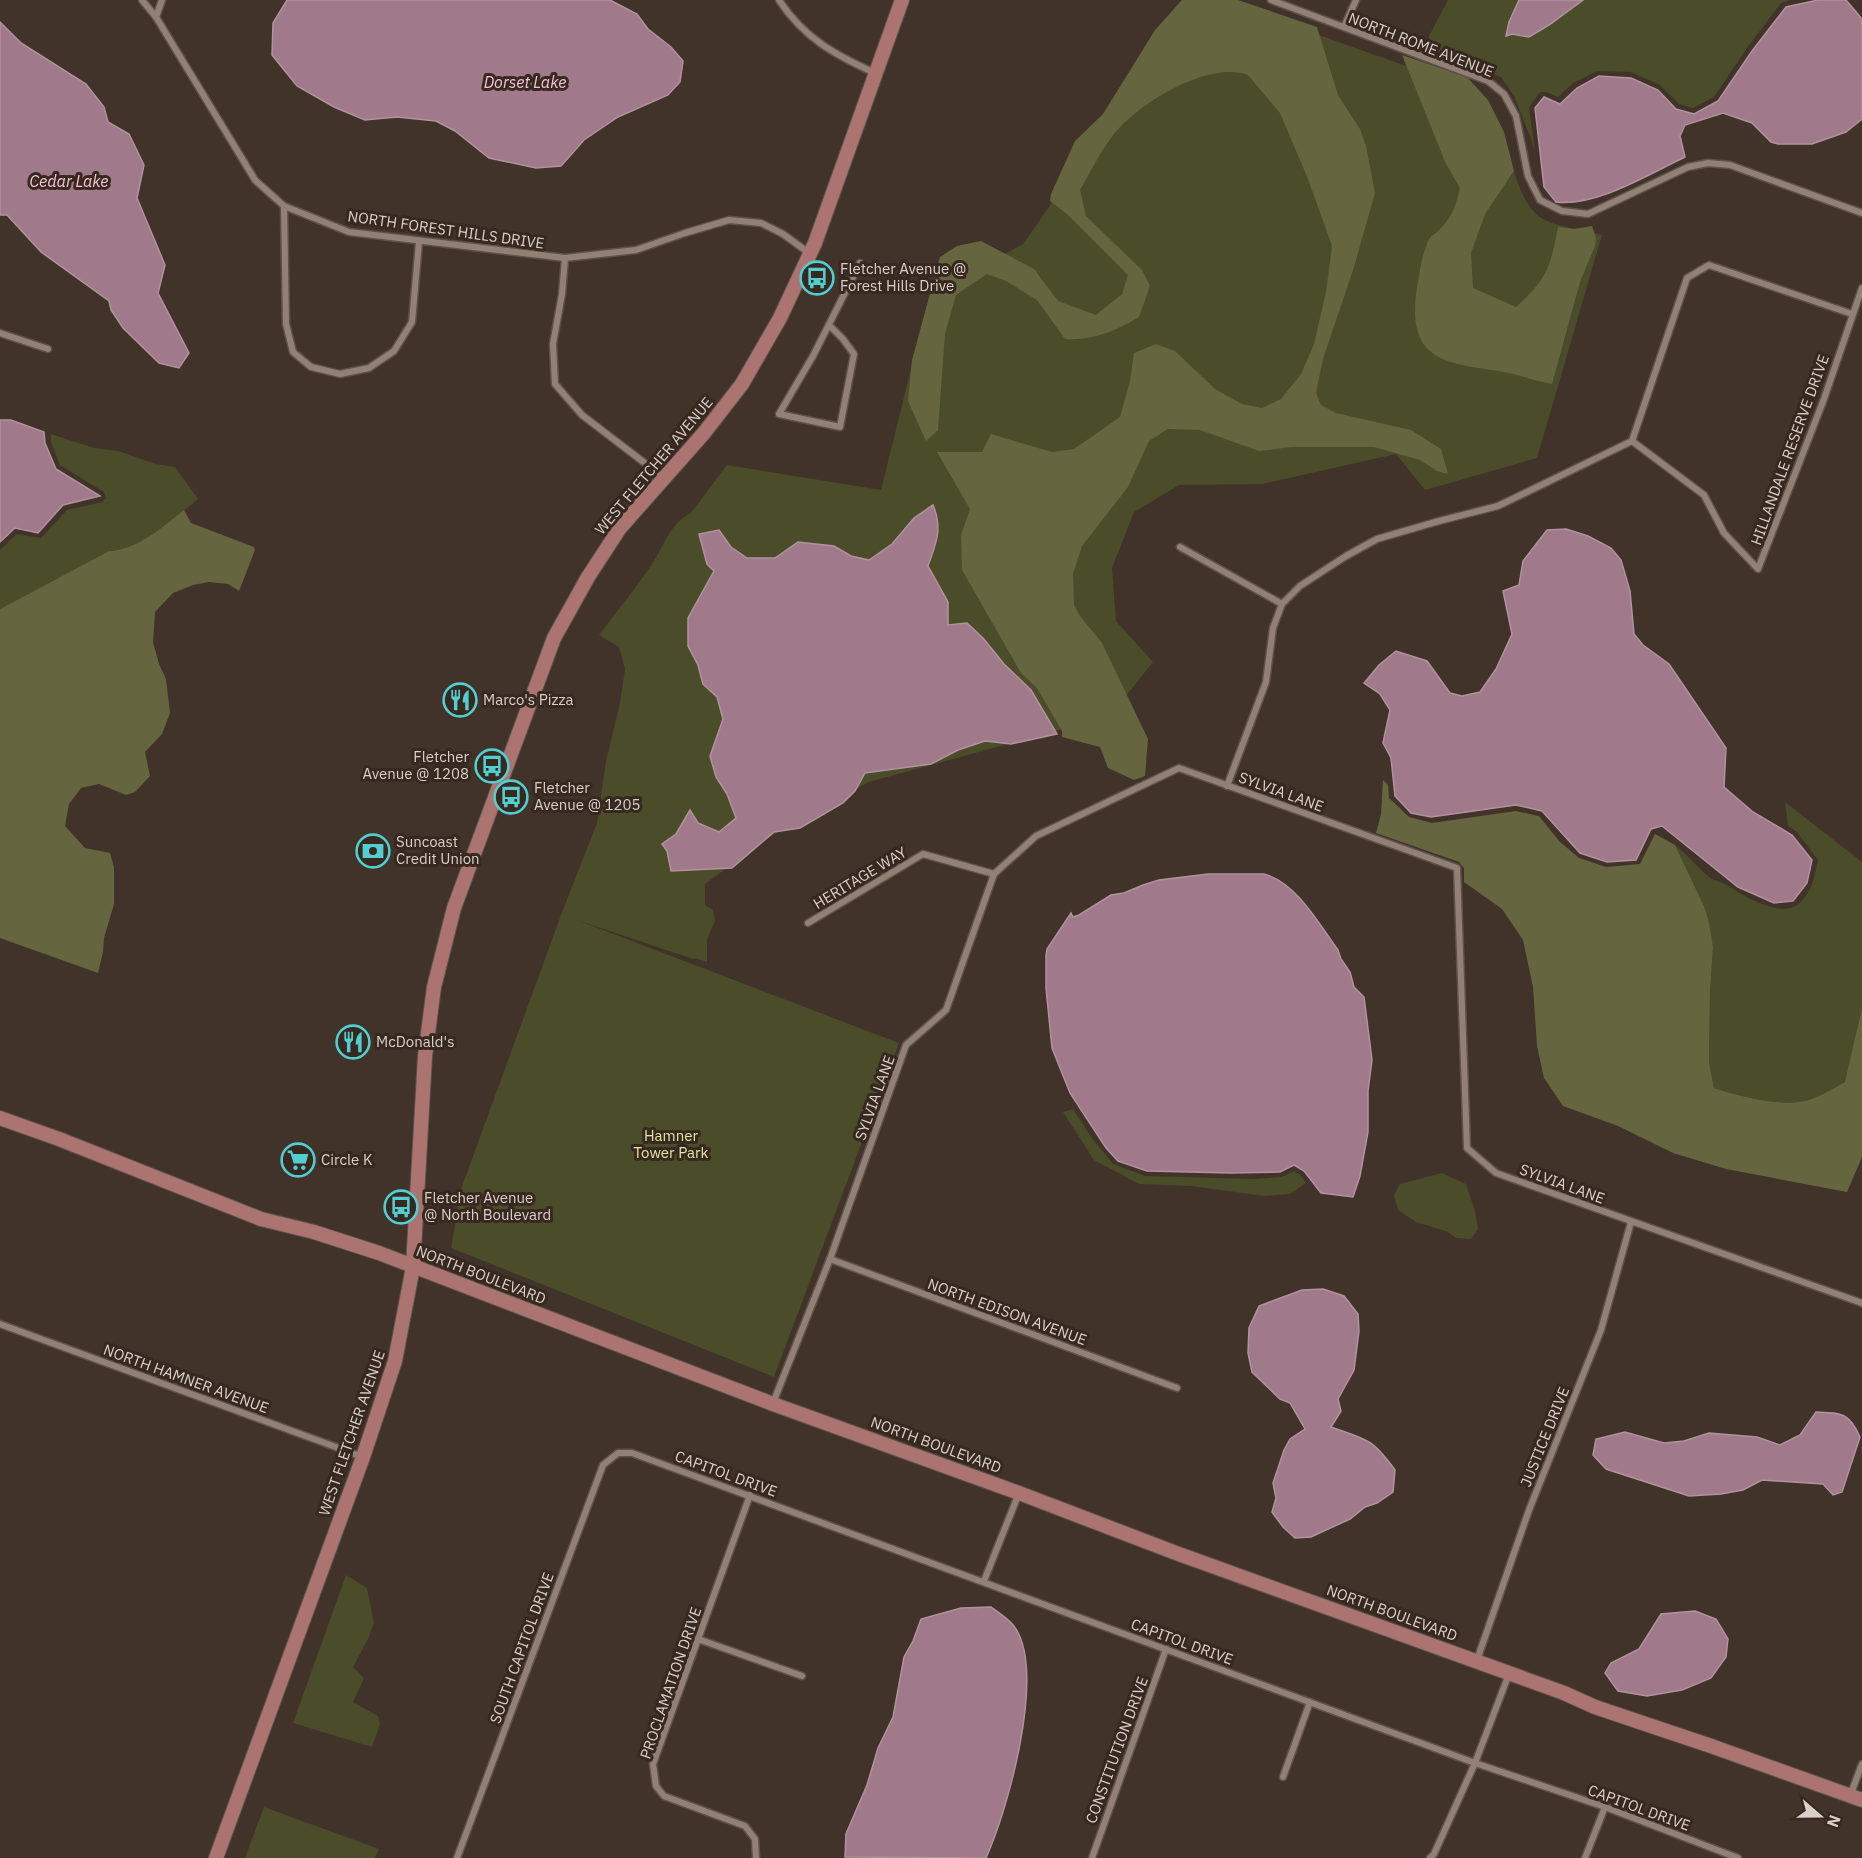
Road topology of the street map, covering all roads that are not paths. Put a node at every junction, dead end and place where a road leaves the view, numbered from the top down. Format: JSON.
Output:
{"nodes":[{"id":1,"x":142,"y":0,"type":"edge"},
{"id":2,"x":162,"y":0,"type":"edge"},
{"id":3,"x":779,"y":0,"type":"edge"},
{"id":4,"x":902,"y":0,"type":"edge"},
{"id":5,"x":1271,"y":0,"type":"edge"},
{"id":6,"x":1356,"y":0,"type":"edge"},
{"id":7,"x":156,"y":17,"type":"junction"},
{"id":8,"x":1344,"y":27,"type":"junction"},
{"id":9,"x":876,"y":73,"type":"junction"},
{"id":10,"x":284,"y":206,"type":"junction"},
{"id":11,"x":1862,"y":213,"type":"edge"},
{"id":12,"x":419,"y":242,"type":"junction"},
{"id":13,"x":810,"y":254,"type":"junction"},
{"id":14,"x":565,"y":258,"type":"junction"},
{"id":15,"x":860,"y":263,"type":"dead end"},
{"id":16,"x":1862,"y":288,"type":"edge"},
{"id":17,"x":1852,"y":314,"type":"junction"},
{"id":18,"x":830,"y":326,"type":"junction"},
{"id":19,"x":0,"y":333,"type":"edge"},
{"id":20,"x":48,"y":349,"type":"dead end"},
{"id":21,"x":1632,"y":441,"type":"junction"},
{"id":22,"x":663,"y":477,"type":"junction"},
{"id":23,"x":1180,"y":547,"type":"dead end"},
{"id":24,"x":1282,"y":604,"type":"junction"},
{"id":25,"x":1227,"y":786,"type":"junction"},
{"id":26,"x":994,"y":874,"type":"junction"},
{"id":27,"x":808,"y":923,"type":"dead end"},
{"id":28,"x":0,"y":1118,"type":"edge"},
{"id":29,"x":1631,"y":1222,"type":"junction"},
{"id":30,"x":830,"y":1259,"type":"junction"},
{"id":31,"x":412,"y":1267,"type":"junction"},
{"id":32,"x":1862,"y":1303,"type":"edge"},
{"id":33,"x":0,"y":1324,"type":"edge"},
{"id":34,"x":1177,"y":1388,"type":"dead end"},
{"id":35,"x":773,"y":1404,"type":"junction"},
{"id":36,"x":618,"y":1454,"type":"joint"},
{"id":37,"x":363,"y":1457,"type":"junction"},
{"id":38,"x":1019,"y":1493,"type":"junction"},
{"id":39,"x":750,"y":1495,"type":"junction"},
{"id":40,"x":984,"y":1581,"type":"junction"},
{"id":41,"x":698,"y":1639,"type":"junction"},
{"id":42,"x":1166,"y":1649,"type":"junction"},
{"id":43,"x":1477,"y":1661,"type":"junction"},
{"id":44,"x":1510,"y":1673,"type":"junction"},
{"id":45,"x":802,"y":1676,"type":"dead end"},
{"id":46,"x":1310,"y":1702,"type":"junction"},
{"id":47,"x":1475,"y":1763,"type":"junction"},
{"id":48,"x":1862,"y":1764,"type":"edge"},
{"id":49,"x":1283,"y":1777,"type":"dead end"},
{"id":50,"x":1856,"y":1798,"type":"edge"},
{"id":51,"x":1605,"y":1807,"type":"junction"},
{"id":52,"x":216,"y":1858,"type":"edge"},
{"id":53,"x":457,"y":1858,"type":"edge"},
{"id":54,"x":756,"y":1858,"type":"edge"},
{"id":55,"x":1092,"y":1858,"type":"edge"},
{"id":56,"x":1430,"y":1858,"type":"edge"},
{"id":57,"x":1585,"y":1858,"type":"edge"},
{"id":58,"x":1738,"y":1858,"type":"edge"}],
"edges":[{"from":1,"to":7,"type":"street","name":"NORTH FOREST HILLS DRIVE"},
{"from":2,"to":7,"type":"street"},
{"from":3,"to":9,"type":"street"},
{"from":4,"to":9,"type":"main road","name":"WEST FLETCHER AVENUE"},
{"from":5,"to":8,"type":"street","name":"NORTH ROME AVENUE"},
{"from":6,"to":8,"type":"street"},
{"from":7,"to":10,"type":"street","name":"NORTH FOREST HILLS DRIVE"},
{"from":8,"to":11,"type":"street","name":"NORTH ROME AVENUE"},
{"from":9,"to":13,"type":"main road","name":"WEST FLETCHER AVENUE"},
{"from":10,"to":12,"type":"street","name":"NORTH FOREST HILLS DRIVE"},
{"from":10,"to":12,"type":"street"},
{"from":12,"to":14,"type":"street","name":"NORTH FOREST HILLS DRIVE"},
{"from":13,"to":14,"type":"street","name":"NORTH FOREST HILLS DRIVE"},
{"from":13,"to":22,"type":"main road","name":"WEST FLETCHER AVENUE"},
{"from":14,"to":22,"type":"street"},
{"from":15,"to":18,"type":"street"},
{"from":16,"to":17,"type":"street","name":"HILLANDALE RESERVE DRIVE"},
{"from":17,"to":21,"type":"street"},
{"from":17,"to":21,"type":"street","name":"HILLANDALE RESERVE DRIVE"},
{"from":18,"to":18,"type":"street"},
{"from":19,"to":20,"type":"street"},
{"from":21,"to":24,"type":"street"},
{"from":22,"to":31,"type":"main road","name":"WEST FLETCHER AVENUE"},
{"from":23,"to":24,"type":"street"},
{"from":24,"to":25,"type":"street"},
{"from":25,"to":26,"type":"street","name":"SYLVIA LANE"},
{"from":25,"to":29,"type":"street","name":"SYLVIA LANE"},
{"from":26,"to":27,"type":"street","name":"HERITAGE WAY"},
{"from":26,"to":30,"type":"street","name":"SYLVIA LANE"},
{"from":28,"to":31,"type":"main road","name":"NORTH BOULEVARD"},
{"from":29,"to":32,"type":"street","name":"SYLVIA LANE"},
{"from":29,"to":43,"type":"street","name":"JUSTICE DRIVE"},
{"from":30,"to":34,"type":"street","name":"NORTH EDISON AVENUE"},
{"from":30,"to":35,"type":"street","name":"SYLVIA LANE"},
{"from":31,"to":35,"type":"main road","name":"NORTH BOULEVARD"},
{"from":31,"to":37,"type":"main road","name":"WEST FLETCHER AVENUE"},
{"from":33,"to":37,"type":"street","name":"NORTH HAMNER AVENUE"},
{"from":35,"to":38,"type":"main road","name":"NORTH BOULEVARD"},
{"from":36,"to":39,"type":"street","name":"CAPITOL DRIVE"},
{"from":36,"to":53,"type":"street","name":"SOUTH CAPITOL DRIVE"},
{"from":37,"to":52,"type":"main road","name":"WEST FLETCHER AVENUE"},
{"from":38,"to":40,"type":"street"},
{"from":38,"to":43,"type":"main road","name":"NORTH BOULEVARD"},
{"from":39,"to":40,"type":"street","name":"CAPITOL DRIVE"},
{"from":39,"to":41,"type":"street","name":"PROCLAMATION DRIVE"},
{"from":40,"to":42,"type":"street","name":"CAPITOL DRIVE"},
{"from":41,"to":45,"type":"street"},
{"from":41,"to":54,"type":"street","name":"PROCLAMATION DRIVE"},
{"from":42,"to":46,"type":"street","name":"CAPITOL DRIVE"},
{"from":42,"to":55,"type":"street","name":"CONSTITUTION DRIVE"},
{"from":43,"to":44,"type":"main road","name":"NORTH BOULEVARD"},
{"from":44,"to":47,"type":"street"},
{"from":44,"to":50,"type":"main road","name":"NORTH BOULEVARD"},
{"from":46,"to":47,"type":"street","name":"CAPITOL DRIVE"},
{"from":46,"to":49,"type":"street"},
{"from":47,"to":51,"type":"street","name":"CAPITOL DRIVE"},
{"from":47,"to":56,"type":"street"},
{"from":48,"to":50,"type":"street"},
{"from":51,"to":57,"type":"street"},
{"from":51,"to":58,"type":"street","name":"CAPITOL DRIVE"}]}
